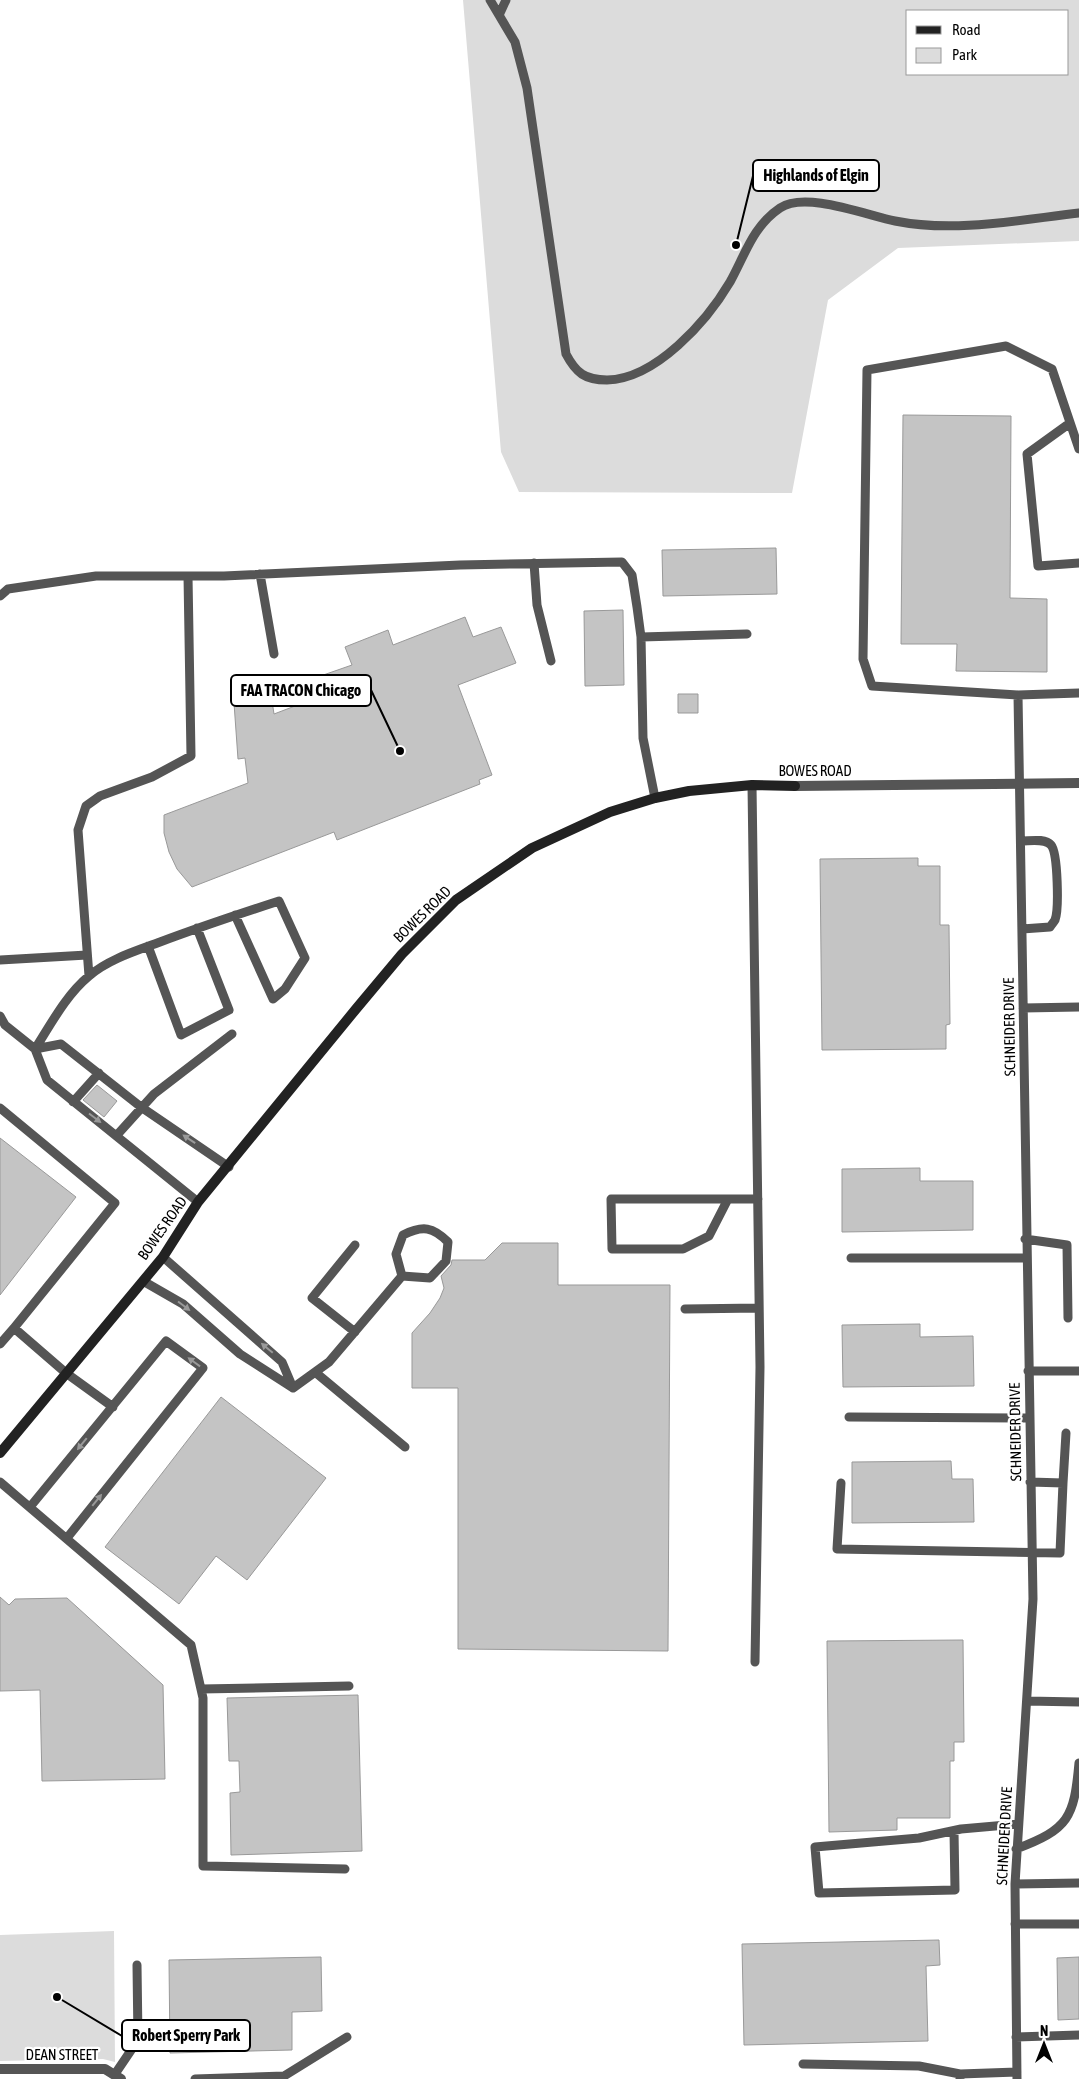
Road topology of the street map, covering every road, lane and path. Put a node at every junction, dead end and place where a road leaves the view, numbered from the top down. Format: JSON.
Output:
{"nodes":[{"id":1,"x":490,"y":0,"type":"edge"},
{"id":2,"x":506,"y":0,"type":"edge"},
{"id":3,"x":500,"y":13,"type":"junction"},
{"id":4,"x":1079,"y":213,"type":"edge"},
{"id":5,"x":1070,"y":423,"type":"junction"},
{"id":6,"x":1079,"y":449,"type":"edge"},
{"id":7,"x":534,"y":563,"type":"junction"},
{"id":8,"x":1079,"y":563,"type":"edge"},
{"id":9,"x":260,"y":574,"type":"junction"},
{"id":10,"x":188,"y":576,"type":"junction"},
{"id":11,"x":0,"y":596,"type":"edge"},
{"id":12,"x":747,"y":634,"type":"dead end"},
{"id":13,"x":641,"y":638,"type":"junction"},
{"id":14,"x":274,"y":654,"type":"dead end"},
{"id":15,"x":551,"y":661,"type":"dead end"},
{"id":16,"x":1079,"y":693,"type":"edge"},
{"id":17,"x":1018,"y":695,"type":"junction"},
{"id":18,"x":1079,"y":783,"type":"edge"},
{"id":19,"x":752,"y":785,"type":"junction"},
{"id":20,"x":1020,"y":785,"type":"junction"},
{"id":21,"x":795,"y":786,"type":"joint"},
{"id":22,"x":655,"y":798,"type":"junction"},
{"id":23,"x":1021,"y":841,"type":"junction"},
{"id":24,"x":235,"y":915,"type":"junction"},
{"id":25,"x":197,"y":928,"type":"junction"},
{"id":26,"x":1022,"y":929,"type":"junction"},
{"id":27,"x":148,"y":946,"type":"junction"},
{"id":28,"x":87,"y":955,"type":"junction"},
{"id":29,"x":0,"y":960,"type":"edge"},
{"id":30,"x":89,"y":976,"type":"junction"},
{"id":31,"x":1079,"y":1007,"type":"edge"},
{"id":32,"x":1023,"y":1008,"type":"junction"},
{"id":33,"x":0,"y":1016,"type":"edge"},
{"id":34,"x":232,"y":1034,"type":"dead end"},
{"id":35,"x":35,"y":1049,"type":"junction"},
{"id":36,"x":99,"y":1073,"type":"junction"},
{"id":37,"x":73,"y":1102,"type":"junction"},
{"id":38,"x":141,"y":1107,"type":"junction"},
{"id":39,"x":0,"y":1108,"type":"edge"},
{"id":40,"x":117,"y":1135,"type":"junction"},
{"id":41,"x":229,"y":1166,"type":"junction"},
{"id":42,"x":728,"y":1199,"type":"junction"},
{"id":43,"x":758,"y":1199,"type":"junction"},
{"id":44,"x":198,"y":1202,"type":"junction"},
{"id":45,"x":1025,"y":1239,"type":"junction"},
{"id":46,"x":356,"y":1245,"type":"dead end"},
{"id":47,"x":163,"y":1257,"type":"junction"},
{"id":48,"x":851,"y":1258,"type":"dead end"},
{"id":49,"x":1026,"y":1258,"type":"junction"},
{"id":50,"x":402,"y":1276,"type":"junction"},
{"id":51,"x":142,"y":1281,"type":"junction"},
{"id":52,"x":759,"y":1308,"type":"junction"},
{"id":53,"x":685,"y":1309,"type":"dead end"},
{"id":54,"x":1068,"y":1318,"type":"dead end"},
{"id":55,"x":14,"y":1328,"type":"junction"},
{"id":56,"x":355,"y":1332,"type":"junction"},
{"id":57,"x":0,"y":1344,"type":"edge"},
{"id":58,"x":1028,"y":1371,"type":"junction"},
{"id":59,"x":1079,"y":1371,"type":"edge"},
{"id":60,"x":315,"y":1372,"type":"junction"},
{"id":61,"x":66,"y":1373,"type":"junction"},
{"id":62,"x":293,"y":1388,"type":"junction"},
{"id":63,"x":113,"y":1407,"type":"junction"},
{"id":64,"x":849,"y":1417,"type":"dead end"},
{"id":65,"x":1029,"y":1418,"type":"junction"},
{"id":66,"x":1066,"y":1433,"type":"dead end"},
{"id":67,"x":405,"y":1447,"type":"dead end"},
{"id":68,"x":0,"y":1453,"type":"edge"},
{"id":69,"x":0,"y":1482,"type":"edge"},
{"id":70,"x":1030,"y":1482,"type":"junction"},
{"id":71,"x":841,"y":1483,"type":"dead end"},
{"id":72,"x":1063,"y":1483,"type":"junction"},
{"id":73,"x":30,"y":1507,"type":"junction"},
{"id":74,"x":67,"y":1538,"type":"junction"},
{"id":75,"x":1032,"y":1552,"type":"junction"},
{"id":76,"x":755,"y":1662,"type":"dead end"},
{"id":77,"x":350,"y":1686,"type":"dead end"},
{"id":78,"x":201,"y":1689,"type":"junction"},
{"id":79,"x":1027,"y":1701,"type":"junction"},
{"id":80,"x":1079,"y":1702,"type":"edge"},
{"id":81,"x":1079,"y":1763,"type":"edge"},
{"id":82,"x":1018,"y":1824,"type":"junction"},
{"id":83,"x":954,"y":1831,"type":"junction"},
{"id":84,"x":1016,"y":1849,"type":"junction"},
{"id":85,"x":345,"y":1869,"type":"dead end"},
{"id":86,"x":1079,"y":1883,"type":"edge"},
{"id":87,"x":1015,"y":1884,"type":"junction"},
{"id":88,"x":1015,"y":1924,"type":"junction"},
{"id":89,"x":1079,"y":1924,"type":"edge"},
{"id":90,"x":136,"y":1965,"type":"dead end"},
{"id":91,"x":1079,"y":2036,"type":"edge"},
{"id":92,"x":347,"y":2037,"type":"dead end"},
{"id":93,"x":1016,"y":2037,"type":"junction"},
{"id":94,"x":802,"y":2064,"type":"dead end"},
{"id":95,"x":0,"y":2069,"type":"edge"},
{"id":96,"x":1017,"y":2075,"type":"edge"},
{"id":97,"x":118,"y":2076,"type":"edge"},
{"id":98,"x":960,"y":2076,"type":"edge"},
{"id":99,"x":195,"y":2079,"type":"edge"}],
"edges":[{"from":1,"to":3,"type":"lane"},
{"from":2,"to":3,"type":"lane"},
{"from":3,"to":4,"type":"lane"},
{"from":5,"to":6,"type":"lane"},
{"from":5,"to":8,"type":"lane"},
{"from":5,"to":17,"type":"lane"},
{"from":7,"to":9,"type":"lane"},
{"from":7,"to":13,"type":"lane"},
{"from":7,"to":15,"type":"lane"},
{"from":9,"to":10,"type":"lane"},
{"from":9,"to":14,"type":"lane"},
{"from":10,"to":11,"type":"lane"},
{"from":10,"to":28,"type":"lane"},
{"from":12,"to":13,"type":"lane"},
{"from":13,"to":22,"type":"lane"},
{"from":16,"to":17,"type":"lane"},
{"from":17,"to":20,"type":"lane","name":"SCHNEIDER DRIVE"},
{"from":18,"to":20,"type":"street","name":"BOWES ROAD"},
{"from":19,"to":21,"type":"main road","name":"BOWES ROAD"},
{"from":19,"to":22,"type":"main road","name":"BOWES ROAD"},
{"from":19,"to":43,"type":"lane"},
{"from":20,"to":21,"type":"street","name":"BOWES ROAD"},
{"from":20,"to":23,"type":"lane","name":"SCHNEIDER DRIVE"},
{"from":22,"to":41,"type":"main road","name":"BOWES ROAD"},
{"from":23,"to":26,"type":"lane","name":"SCHNEIDER DRIVE"},
{"from":23,"to":26,"type":"lane"},
{"from":24,"to":24,"type":"lane"},
{"from":24,"to":25,"type":"lane"},
{"from":25,"to":27,"type":"lane"},
{"from":25,"to":27,"type":"lane"},
{"from":26,"to":32,"type":"lane","name":"SCHNEIDER DRIVE"},
{"from":27,"to":30,"type":"lane"},
{"from":28,"to":29,"type":"lane"},
{"from":28,"to":30,"type":"lane"},
{"from":30,"to":35,"type":"lane"},
{"from":31,"to":32,"type":"lane"},
{"from":32,"to":45,"type":"lane","name":"SCHNEIDER DRIVE"},
{"from":33,"to":35,"type":"lane"},
{"from":34,"to":38,"type":"lane"},
{"from":35,"to":36,"type":"lane"},
{"from":35,"to":37,"type":"lane"},
{"from":36,"to":37,"type":"lane"},
{"from":36,"to":38,"type":"lane"},
{"from":37,"to":40,"type":"lane","one_way":true},
{"from":38,"to":40,"type":"lane"},
{"from":41,"to":38,"type":"lane","one_way":true},
{"from":39,"to":55,"type":"lane"},
{"from":40,"to":44,"type":"lane"},
{"from":41,"to":44,"type":"main road","name":"BOWES ROAD"},
{"from":42,"to":42,"type":"lane"},
{"from":42,"to":43,"type":"lane"},
{"from":43,"to":52,"type":"lane"},
{"from":44,"to":47,"type":"main road","name":"BOWES ROAD"},
{"from":45,"to":49,"type":"lane","name":"SCHNEIDER DRIVE"},
{"from":45,"to":54,"type":"lane"},
{"from":46,"to":56,"type":"lane"},
{"from":47,"to":51,"type":"main road","name":"BOWES ROAD"},
{"from":62,"to":47,"type":"lane","one_way":true},
{"from":48,"to":49,"type":"lane"},
{"from":49,"to":58,"type":"lane","name":"SCHNEIDER DRIVE"},
{"from":50,"to":50,"type":"lane"},
{"from":50,"to":56,"type":"lane"},
{"from":51,"to":61,"type":"main road","name":"BOWES ROAD"},
{"from":51,"to":62,"type":"lane","one_way":true},
{"from":52,"to":53,"type":"lane"},
{"from":52,"to":76,"type":"lane"},
{"from":55,"to":57,"type":"lane"},
{"from":55,"to":61,"type":"lane"},
{"from":56,"to":60,"type":"lane"},
{"from":58,"to":59,"type":"lane"},
{"from":58,"to":65,"type":"lane","name":"SCHNEIDER DRIVE"},
{"from":60,"to":62,"type":"lane"},
{"from":60,"to":67,"type":"lane"},
{"from":61,"to":63,"type":"lane"},
{"from":61,"to":68,"type":"main road","name":"BOWES ROAD"},
{"from":63,"to":73,"type":"lane","one_way":true},
{"from":74,"to":63,"type":"lane","one_way":true},
{"from":64,"to":65,"type":"lane"},
{"from":65,"to":70,"type":"lane","name":"SCHNEIDER DRIVE"},
{"from":66,"to":72,"type":"lane"},
{"from":69,"to":73,"type":"lane"},
{"from":70,"to":72,"type":"lane"},
{"from":70,"to":75,"type":"lane","name":"SCHNEIDER DRIVE"},
{"from":71,"to":75,"type":"lane"},
{"from":72,"to":75,"type":"lane"},
{"from":73,"to":74,"type":"lane"},
{"from":74,"to":78,"type":"lane"},
{"from":75,"to":79,"type":"lane","name":"SCHNEIDER DRIVE"},
{"from":77,"to":78,"type":"lane"},
{"from":78,"to":85,"type":"lane"},
{"from":79,"to":80,"type":"lane"},
{"from":79,"to":82,"type":"lane","name":"SCHNEIDER DRIVE"},
{"from":81,"to":84,"type":"lane"},
{"from":82,"to":83,"type":"lane"},
{"from":82,"to":84,"type":"lane","name":"SCHNEIDER DRIVE"},
{"from":83,"to":83,"type":"lane"},
{"from":84,"to":87,"type":"lane","name":"SCHNEIDER DRIVE"},
{"from":86,"to":87,"type":"lane"},
{"from":87,"to":88,"type":"lane","name":"SCHNEIDER DRIVE"},
{"from":88,"to":89,"type":"lane"},
{"from":88,"to":93,"type":"lane","name":"SCHNEIDER DRIVE"},
{"from":90,"to":97,"type":"lane"},
{"from":91,"to":93,"type":"lane"},
{"from":92,"to":99,"type":"lane"},
{"from":93,"to":96,"type":"lane","name":"SCHNEIDER DRIVE"},
{"from":94,"to":98,"type":"lane"},
{"from":95,"to":97,"type":"street","name":"DEAN STREET"},
{"from":96,"to":98,"type":"lane"}]}
